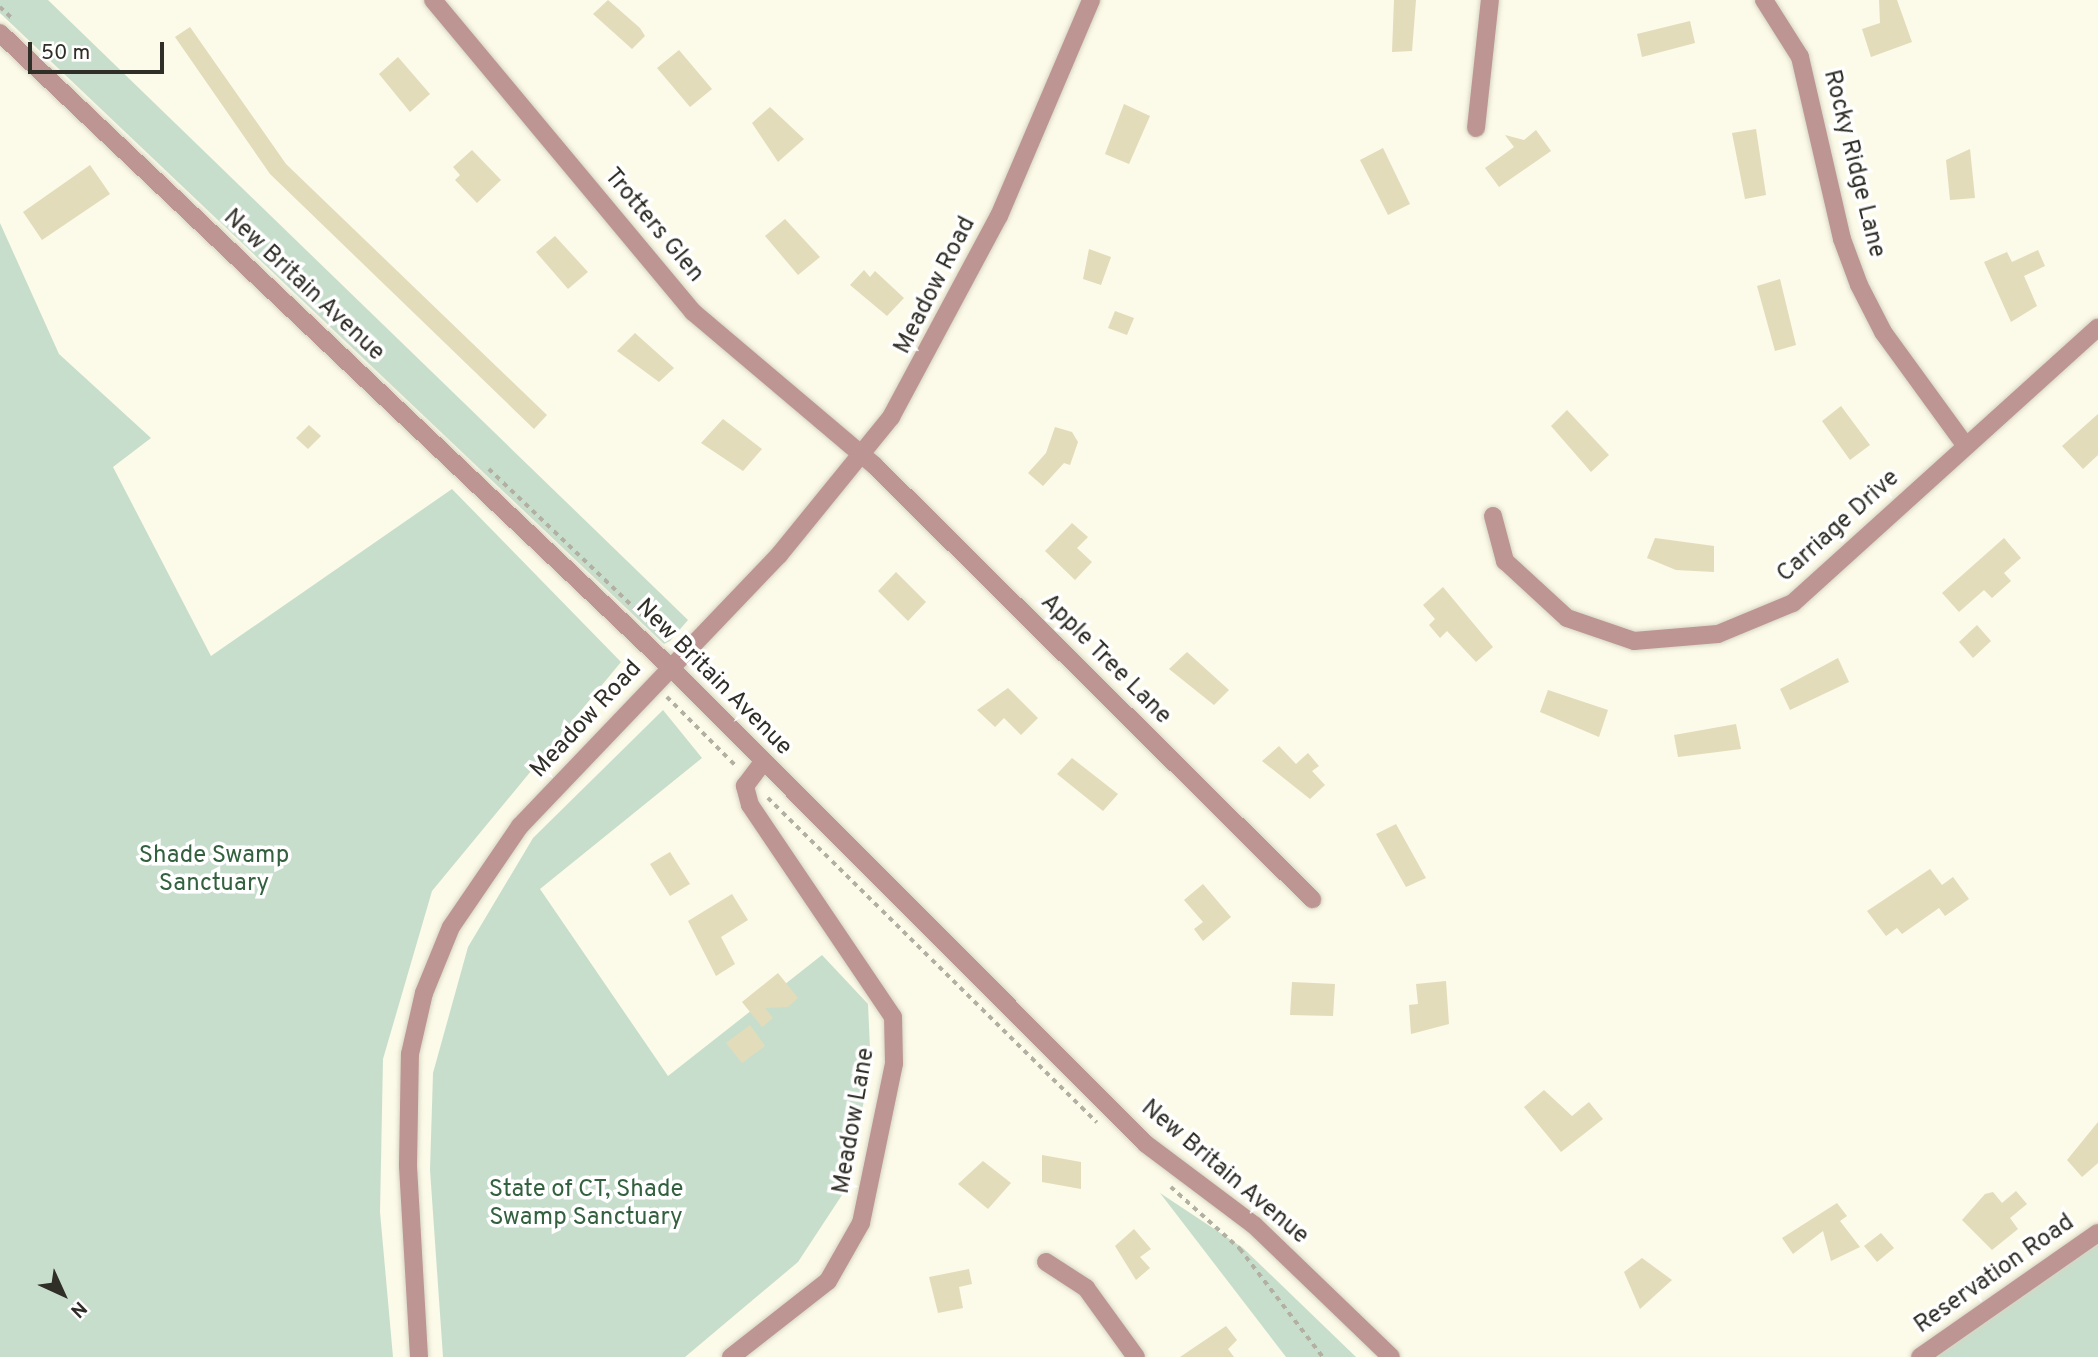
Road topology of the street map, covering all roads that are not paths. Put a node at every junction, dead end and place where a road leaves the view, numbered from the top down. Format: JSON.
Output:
{"nodes":[{"id":1,"x":433,"y":0,"type":"edge"},
{"id":2,"x":1091,"y":0,"type":"edge"},
{"id":3,"x":1490,"y":0,"type":"edge"},
{"id":4,"x":1764,"y":0,"type":"edge"},
{"id":5,"x":0,"y":33,"type":"edge"},
{"id":6,"x":1476,"y":128,"type":"dead end"},
{"id":7,"x":2098,"y":327,"type":"edge"},
{"id":8,"x":1965,"y":445,"type":"junction"},
{"id":9,"x":862,"y":457,"type":"junction"},
{"id":10,"x":1493,"y":516,"type":"dead end"},
{"id":11,"x":670,"y":667,"type":"junction"},
{"id":12,"x":764,"y":762,"type":"junction"},
{"id":13,"x":1312,"y":899,"type":"dead end"},
{"id":14,"x":2098,"y":1233,"type":"edge"},
{"id":15,"x":1046,"y":1262,"type":"dead end"},
{"id":16,"x":419,"y":1357,"type":"edge"},
{"id":17,"x":731,"y":1357,"type":"edge"},
{"id":18,"x":1136,"y":1357,"type":"edge"},
{"id":19,"x":1391,"y":1357,"type":"edge"},
{"id":20,"x":1920,"y":1357,"type":"edge"}],
"edges":[{"from":1,"to":9,"type":"street","name":"Trotters Glen"},
{"from":2,"to":9,"type":"street","name":"Meadow Road"},
{"from":3,"to":6,"type":"street"},
{"from":4,"to":8,"type":"street","name":"Rocky Ridge Lane"},
{"from":5,"to":11,"type":"street","name":"New Britain Avenue"},
{"from":7,"to":8,"type":"street","name":"Carriage Drive"},
{"from":8,"to":10,"type":"street","name":"Carriage Drive"},
{"from":9,"to":11,"type":"street","name":"Meadow Road"},
{"from":9,"to":13,"type":"street","name":"Apple Tree Lane"},
{"from":11,"to":12,"type":"street","name":"New Britain Avenue"},
{"from":11,"to":16,"type":"street","name":"Meadow Road"},
{"from":12,"to":17,"type":"street","name":"Meadow Lane"},
{"from":12,"to":19,"type":"street","name":"New Britain Avenue"},
{"from":14,"to":20,"type":"street","name":"Reservation Road"},
{"from":15,"to":18,"type":"street"}]}
